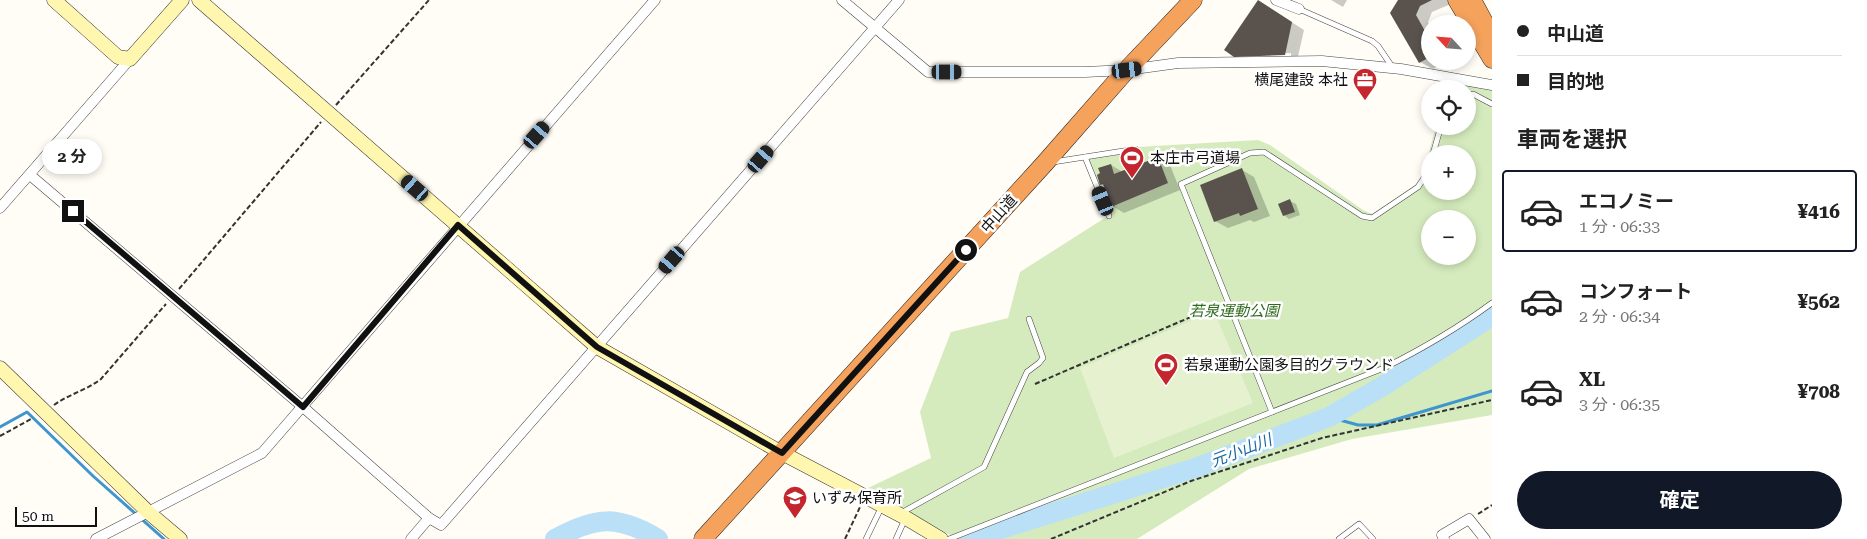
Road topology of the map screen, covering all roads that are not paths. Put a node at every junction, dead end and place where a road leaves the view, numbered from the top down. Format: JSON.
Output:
{"nodes":[{"id":1,"x":54,"y":0,"type":"edge"},
{"id":2,"x":182,"y":0,"type":"edge"},
{"id":3,"x":199,"y":0,"type":"edge"},
{"id":4,"x":655,"y":0,"type":"edge"},
{"id":5,"x":842,"y":0,"type":"edge"},
{"id":6,"x":900,"y":0,"type":"edge"},
{"id":7,"x":1193,"y":0,"type":"edge"},
{"id":8,"x":1276,"y":0,"type":"edge"},
{"id":9,"x":1457,"y":0,"type":"edge"},
{"id":10,"x":1472,"y":0,"type":"edge"},
{"id":11,"x":1299,"y":9,"type":"joint"},
{"id":12,"x":875,"y":28,"type":"junction"},
{"id":13,"x":1492,"y":36,"type":"edge"},
{"id":14,"x":130,"y":59,"type":"junction"},
{"id":15,"x":1492,"y":59,"type":"edge"},
{"id":16,"x":1393,"y":68,"type":"junction"},
{"id":17,"x":1127,"y":70,"type":"junction"},
{"id":18,"x":1492,"y":85,"type":"edge"},
{"id":19,"x":1476,"y":96,"type":"edge"},
{"id":20,"x":1492,"y":104,"type":"edge"},
{"id":21,"x":1136,"y":149,"type":"dead end"},
{"id":22,"x":1085,"y":157,"type":"junction"},
{"id":23,"x":1045,"y":163,"type":"junction"},
{"id":24,"x":30,"y":175,"type":"junction"},
{"id":25,"x":1421,"y":182,"type":"edge"},
{"id":26,"x":0,"y":208,"type":"edge"},
{"id":27,"x":1109,"y":216,"type":"dead end"},
{"id":28,"x":458,"y":225,"type":"junction"},
{"id":29,"x":1492,"y":302,"type":"edge"},
{"id":30,"x":1029,"y":319,"type":"dead end"},
{"id":31,"x":597,"y":347,"type":"junction"},
{"id":32,"x":0,"y":368,"type":"edge"},
{"id":33,"x":303,"y":407,"type":"junction"},
{"id":34,"x":1272,"y":412,"type":"junction"},
{"id":35,"x":782,"y":453,"type":"junction"},
{"id":36,"x":882,"y":506,"type":"junction"},
{"id":37,"x":148,"y":512,"type":"junction"},
{"id":38,"x":902,"y":516,"type":"junction"},
{"id":39,"x":429,"y":518,"type":"junction"},
{"id":40,"x":96,"y":539,"type":"edge"},
{"id":41,"x":180,"y":539,"type":"edge"},
{"id":42,"x":411,"y":539,"type":"edge"},
{"id":43,"x":704,"y":539,"type":"edge"},
{"id":44,"x":866,"y":539,"type":"edge"},
{"id":45,"x":896,"y":539,"type":"edge"},
{"id":46,"x":941,"y":539,"type":"edge"},
{"id":47,"x":949,"y":539,"type":"edge"},
{"id":48,"x":1339,"y":539,"type":"edge"},
{"id":49,"x":1372,"y":539,"type":"edge"},
{"id":50,"x":1444,"y":539,"type":"edge"},
{"id":51,"x":1485,"y":539,"type":"edge"}],
"edges":[{"from":1,"to":14,"type":"street"},
{"from":2,"to":14,"type":"street"},
{"from":3,"to":28,"type":"street"},
{"from":4,"to":28,"type":"street"},
{"from":5,"to":12,"type":"street"},
{"from":6,"to":12,"type":"street"},
{"from":7,"to":17,"type":"highway","name":"中山道"},
{"from":8,"to":11,"type":"street"},
{"from":9,"to":15,"type":"highway"},
{"from":10,"to":13,"type":"highway"},
{"from":11,"to":16,"type":"lane"},
{"from":12,"to":17,"type":"street"},
{"from":12,"to":31,"type":"street"},
{"from":14,"to":24,"type":"street"},
{"from":16,"to":17,"type":"street"},
{"from":16,"to":18,"type":"street"},
{"from":17,"to":23,"type":"highway","name":"中山道"},
{"from":19,"to":20,"type":"lane"},
{"from":21,"to":22,"type":"lane"},
{"from":22,"to":23,"type":"lane"},
{"from":22,"to":27,"type":"lane"},
{"from":23,"to":35,"type":"highway","name":"中山道"},
{"from":24,"to":26,"type":"street"},
{"from":24,"to":33,"type":"street"},
{"from":25,"to":34,"type":"lane"},
{"from":28,"to":31,"type":"street"},
{"from":28,"to":33,"type":"street"},
{"from":29,"to":34,"type":"lane"},
{"from":30,"to":38,"type":"lane"},
{"from":31,"to":35,"type":"street"},
{"from":31,"to":39,"type":"street"},
{"from":32,"to":37,"type":"street"},
{"from":33,"to":37,"type":"street"},
{"from":33,"to":39,"type":"street"},
{"from":34,"to":47,"type":"lane"},
{"from":35,"to":36,"type":"street"},
{"from":35,"to":43,"type":"highway","name":"中山道"},
{"from":36,"to":38,"type":"street"},
{"from":36,"to":44,"type":"lane"},
{"from":37,"to":40,"type":"street"},
{"from":37,"to":41,"type":"street"},
{"from":38,"to":45,"type":"lane"},
{"from":38,"to":46,"type":"street"},
{"from":39,"to":42,"type":"street"},
{"from":48,"to":49,"type":"lane"},
{"from":50,"to":51,"type":"street"}]}
